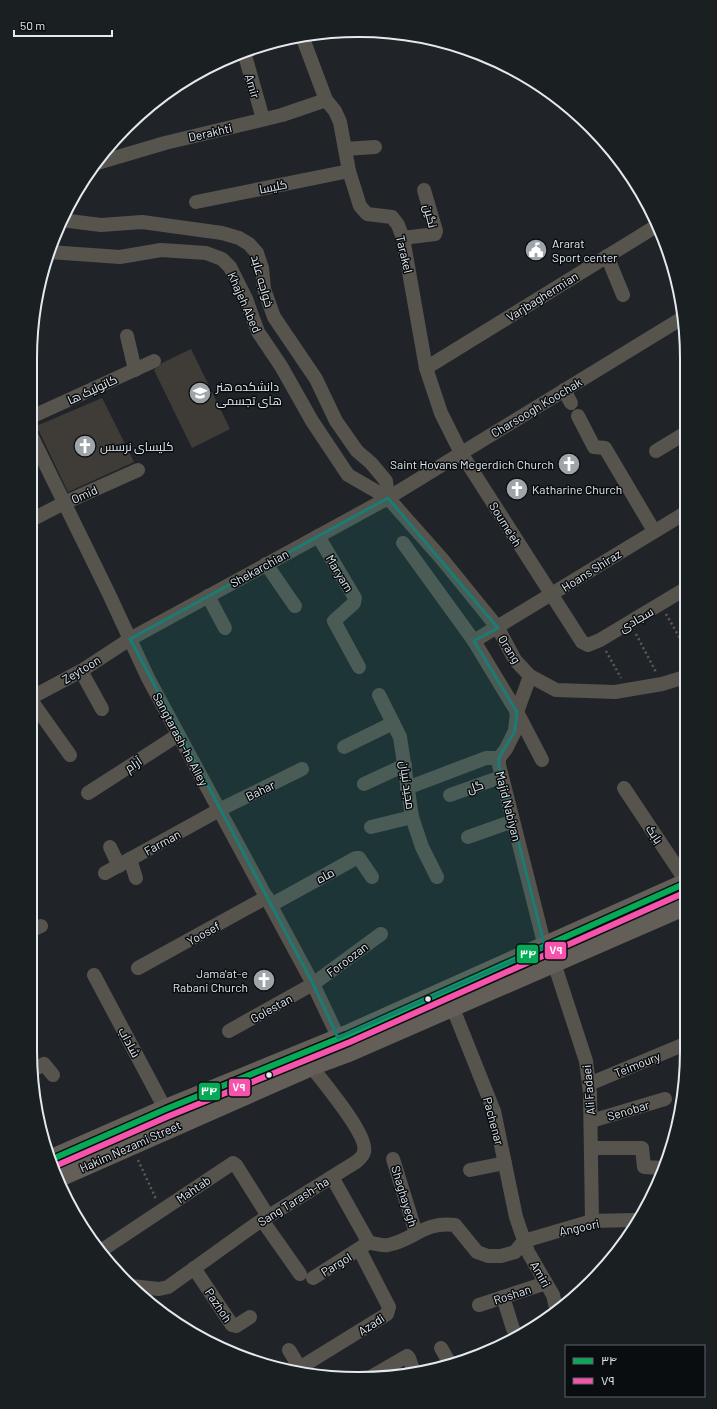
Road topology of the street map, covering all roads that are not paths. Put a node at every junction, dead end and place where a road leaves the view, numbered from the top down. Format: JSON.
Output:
{"nodes":[{"id":1,"x":304,"y":42,"type":"edge"},
{"id":2,"x":246,"y":57,"type":"edge"},
{"id":3,"x":326,"y":100,"type":"junction"},
{"id":4,"x":263,"y":119,"type":"junction"},
{"id":5,"x":374,"y":147,"type":"dead end"},
{"id":6,"x":345,"y":149,"type":"junction"},
{"id":7,"x":105,"y":161,"type":"edge"},
{"id":8,"x":349,"y":171,"type":"junction"},
{"id":9,"x":424,"y":190,"type":"dead end"},
{"id":10,"x":196,"y":202,"type":"dead end"},
{"id":11,"x":68,"y":221,"type":"edge"},
{"id":12,"x":653,"y":228,"type":"edge"},
{"id":13,"x":403,"y":238,"type":"junction"},
{"id":14,"x":55,"y":252,"type":"edge"},
{"id":15,"x":607,"y":256,"type":"junction"},
{"id":16,"x":623,"y":295,"type":"dead end"},
{"id":17,"x":677,"y":321,"type":"edge"},
{"id":18,"x":127,"y":336,"type":"dead end"},
{"id":19,"x":154,"y":361,"type":"dead end"},
{"id":20,"x":426,"y":368,"type":"junction"},
{"id":21,"x":135,"y":370,"type":"junction"},
{"id":22,"x":564,"y":390,"type":"junction"},
{"id":23,"x":571,"y":403,"type":"dead end"},
{"id":24,"x":37,"y":414,"type":"edge"},
{"id":25,"x":578,"y":416,"type":"dead end"},
{"id":26,"x":680,"y":436,"type":"edge"},
{"id":27,"x":37,"y":448,"type":"edge"},
{"id":28,"x":656,"y":451,"type":"dead end"},
{"id":29,"x":461,"y":453,"type":"junction"},
{"id":30,"x":138,"y":470,"type":"dead end"},
{"id":31,"x":388,"y":498,"type":"junction"},
{"id":32,"x":64,"y":503,"type":"junction"},
{"id":33,"x":680,"y":515,"type":"edge"},
{"id":34,"x":37,"y":516,"type":"edge"},
{"id":35,"x":654,"y":532,"type":"junction"},
{"id":36,"x":318,"y":536,"type":"junction"},
{"id":37,"x":403,"y":543,"type":"dead end"},
{"id":38,"x":266,"y":564,"type":"junction"},
{"id":39,"x":680,"y":591,"type":"edge"},
{"id":40,"x":551,"y":595,"type":"junction"},
{"id":41,"x":208,"y":596,"type":"junction"},
{"id":42,"x":295,"y":606,"type":"dead end"},
{"id":43,"x":225,"y":628,"type":"dead end"},
{"id":44,"x":498,"y":628,"type":"junction"},
{"id":45,"x":130,"y":639,"type":"junction"},
{"id":46,"x":474,"y":641,"type":"junction"},
{"id":47,"x":585,"y":644,"type":"joint"},
{"id":48,"x":359,"y":668,"type":"dead end"},
{"id":49,"x":81,"y":671,"type":"junction"},
{"id":50,"x":530,"y":676,"type":"junction"},
{"id":51,"x":680,"y":679,"type":"edge"},
{"id":52,"x":37,"y":694,"type":"edge"},
{"id":53,"x":379,"y":695,"type":"dead end"},
{"id":54,"x":37,"y":707,"type":"edge"},
{"id":55,"x":102,"y":709,"type":"dead end"},
{"id":56,"x":517,"y":712,"type":"junction"},
{"id":57,"x":393,"y":722,"type":"junction"},
{"id":58,"x":178,"y":735,"type":"junction"},
{"id":59,"x":344,"y":746,"type":"dead end"},
{"id":60,"x":70,"y":755,"type":"dead end"},
{"id":61,"x":499,"y":758,"type":"junction"},
{"id":62,"x":542,"y":760,"type":"dead end"},
{"id":63,"x":405,"y":765,"type":"junction"},
{"id":64,"x":302,"y":770,"type":"dead end"},
{"id":65,"x":500,"y":777,"type":"junction"},
{"id":66,"x":364,"y":784,"type":"dead end"},
{"id":67,"x":407,"y":788,"type":"junction"},
{"id":68,"x":624,"y":788,"type":"dead end"},
{"id":69,"x":88,"y":793,"type":"dead end"},
{"id":70,"x":450,"y":795,"type":"dead end"},
{"id":71,"x":219,"y":810,"type":"junction"},
{"id":72,"x":412,"y":817,"type":"junction"},
{"id":73,"x":513,"y":821,"type":"junction"},
{"id":74,"x":371,"y":827,"type":"dead end"},
{"id":75,"x":468,"y":837,"type":"dead end"},
{"id":76,"x":110,"y":847,"type":"dead end"},
{"id":77,"x":125,"y":862,"type":"junction"},
{"id":78,"x":680,"y":873,"type":"edge"},
{"id":79,"x":105,"y":874,"type":"dead end"},
{"id":80,"x":372,"y":877,"type":"dead end"},
{"id":81,"x":437,"y":877,"type":"dead end"},
{"id":82,"x":136,"y":878,"type":"dead end"},
{"id":83,"x":680,"y":885,"type":"edge"},
{"id":84,"x":269,"y":901,"type":"junction"},
{"id":85,"x":680,"y":907,"type":"edge"},
{"id":86,"x":381,"y":934,"type":"dead end"},
{"id":87,"x":549,"y":955,"type":"junction"},
{"id":88,"x":138,"y":968,"type":"dead end"},
{"id":89,"x":94,"y":975,"type":"dead end"},
{"id":90,"x":313,"y":984,"type":"junction"},
{"id":91,"x":452,"y":1006,"type":"junction"},
{"id":92,"x":229,"y":1031,"type":"dead end"},
{"id":93,"x":342,"y":1046,"type":"junction"},
{"id":94,"x":680,"y":1046,"type":"edge"},
{"id":95,"x":311,"y":1066,"type":"junction"},
{"id":96,"x":38,"y":1067,"type":"edge"},
{"id":97,"x":53,"y":1075,"type":"dead end"},
{"id":98,"x":589,"y":1084,"type":"junction"},
{"id":99,"x":665,"y":1099,"type":"dead end"},
{"id":100,"x":170,"y":1118,"type":"junction"},
{"id":101,"x":591,"y":1122,"type":"junction"},
{"id":102,"x":591,"y":1148,"type":"junction"},
{"id":103,"x":55,"y":1158,"type":"edge"},
{"id":104,"x":393,"y":1159,"type":"dead end"},
{"id":105,"x":505,"y":1163,"type":"junction"},
{"id":106,"x":658,"y":1168,"type":"edge"},
{"id":107,"x":470,"y":1170,"type":"dead end"},
{"id":108,"x":62,"y":1176,"type":"edge"},
{"id":109,"x":332,"y":1177,"type":"junction"},
{"id":110,"x":265,"y":1218,"type":"junction"},
{"id":111,"x":631,"y":1220,"type":"edge"},
{"id":112,"x":592,"y":1221,"type":"junction"},
{"id":113,"x":416,"y":1233,"type":"junction"},
{"id":114,"x":524,"y":1241,"type":"junction"},
{"id":115,"x":364,"y":1246,"type":"junction"},
{"id":116,"x":105,"y":1248,"type":"edge"},
{"id":117,"x":194,"y":1268,"type":"junction"},
{"id":118,"x":300,"y":1274,"type":"dead end"},
{"id":119,"x":313,"y":1278,"type":"dead end"},
{"id":120,"x":546,"y":1283,"type":"junction"},
{"id":121,"x":141,"y":1287,"type":"edge"},
{"id":122,"x":503,"y":1297,"type":"junction"},
{"id":123,"x":478,"y":1305,"type":"dead end"},
{"id":124,"x":555,"y":1305,"type":"edge"},
{"id":125,"x":250,"y":1317,"type":"dead end"},
{"id":126,"x":513,"y":1329,"type":"dead end"},
{"id":127,"x":441,"y":1348,"type":"dead end"},
{"id":128,"x":289,"y":1350,"type":"dead end"},
{"id":129,"x":447,"y":1359,"type":"edge"},
{"id":130,"x":295,"y":1366,"type":"edge"},
{"id":131,"x":302,"y":1367,"type":"edge"},
{"id":132,"x":412,"y":1367,"type":"edge"},
{"id":133,"x":381,"y":1371,"type":"edge"}],
"edges":[{"from":1,"to":3,"type":"street","name":"Tarakel"},
{"from":2,"to":4,"type":"street","name":"Amir"},
{"from":3,"to":4,"type":"street","name":"Derakhti"},
{"from":3,"to":6,"type":"street","name":"Tarakel"},
{"from":4,"to":7,"type":"street","name":"Derakhti"},
{"from":5,"to":6,"type":"street"},
{"from":6,"to":8,"type":"street","name":"Tarakel"},
{"from":8,"to":10,"type":"street","name":"کلیسا"},
{"from":8,"to":13,"type":"street","name":"Tarakel"},
{"from":9,"to":13,"type":"street","name":"نگین"},
{"from":11,"to":31,"type":"street","name":"خواجه عابد"},
{"from":12,"to":15,"type":"street","name":"Varjbaghermian"},
{"from":13,"to":20,"type":"street","name":"Tarakel"},
{"from":14,"to":31,"type":"street","name":"Khajeh Abed"},
{"from":15,"to":16,"type":"street"},
{"from":15,"to":20,"type":"street","name":"Varjbaghermian"},
{"from":17,"to":22,"type":"street","name":"Charsoogh Koochak"},
{"from":18,"to":21,"type":"street"},
{"from":19,"to":21,"type":"street","name":"کاتولیک ها"},
{"from":20,"to":29,"type":"street","name":"Tarakel"},
{"from":21,"to":24,"type":"street","name":"کاتولیک ها"},
{"from":22,"to":23,"type":"street"},
{"from":22,"to":29,"type":"street","name":"Charsoogh Koochak"},
{"from":25,"to":35,"type":"street"},
{"from":26,"to":28,"type":"street"},
{"from":27,"to":32,"type":"street","name":"Sangtarash-ha Alley"},
{"from":29,"to":31,"type":"street","name":"Charsoogh Koochak"},
{"from":29,"to":40,"type":"street","name":"Soume'eh"},
{"from":30,"to":32,"type":"street","name":"Omid"},
{"from":31,"to":36,"type":"street","name":"Shekarchian"},
{"from":31,"to":44,"type":"street","name":"Orang"},
{"from":32,"to":34,"type":"street","name":"Omid"},
{"from":32,"to":45,"type":"street","name":"Sangtarash-ha Alley"},
{"from":33,"to":35,"type":"street","name":"Hoans Shiraz"},
{"from":35,"to":40,"type":"street","name":"Hoans Shiraz"},
{"from":36,"to":38,"type":"street","name":"Shekarchian"},
{"from":36,"to":48,"type":"street","name":"Maryam"},
{"from":37,"to":46,"type":"street"},
{"from":38,"to":41,"type":"street","name":"Shekarchian"},
{"from":38,"to":42,"type":"street"},
{"from":39,"to":47,"type":"street","name":"سجادی"},
{"from":40,"to":44,"type":"street","name":"Hoans Shiraz"},
{"from":40,"to":47,"type":"street","name":"Soume'eh"},
{"from":41,"to":43,"type":"street"},
{"from":41,"to":45,"type":"street","name":"Shekarchian"},
{"from":44,"to":46,"type":"street","name":"Hoans Shiraz"},
{"from":44,"to":50,"type":"street","name":"Orang"},
{"from":45,"to":49,"type":"street","name":"Zeytoon"},
{"from":45,"to":58,"type":"street","name":"Sangtarash-ha Alley"},
{"from":46,"to":56,"type":"street"},
{"from":49,"to":52,"type":"street","name":"Zeytoon"},
{"from":49,"to":55,"type":"street"},
{"from":50,"to":51,"type":"street","name":"Orang"},
{"from":50,"to":56,"type":"street"},
{"from":53,"to":57,"type":"street","name":"مجید نبیان"},
{"from":54,"to":60,"type":"street","name":"Zeytoon"},
{"from":56,"to":61,"type":"street"},
{"from":56,"to":62,"type":"street"},
{"from":57,"to":59,"type":"street"},
{"from":57,"to":63,"type":"street","name":"مجید نبیان"},
{"from":58,"to":69,"type":"street","name":"آرام"},
{"from":58,"to":71,"type":"street","name":"Sangtarash-ha Alley"},
{"from":61,"to":65,"type":"street","name":"Majid Nabiyan"},
{"from":61,"to":67,"type":"street","name":"Majid Nabiyan"},
{"from":63,"to":66,"type":"street"},
{"from":63,"to":67,"type":"street","name":"مجید نبیان"},
{"from":64,"to":71,"type":"street","name":"Bahar"},
{"from":65,"to":70,"type":"street","name":"گل"},
{"from":65,"to":73,"type":"street","name":"Majid Nabiyan"},
{"from":67,"to":72,"type":"street","name":"مجید نبیان"},
{"from":68,"to":78,"type":"street","name":"بابک"},
{"from":71,"to":77,"type":"street","name":"Farman"},
{"from":71,"to":84,"type":"street","name":"Sangtarash-ha Alley"},
{"from":72,"to":74,"type":"street"},
{"from":72,"to":81,"type":"street","name":"مجید نبیان"},
{"from":73,"to":75,"type":"street"},
{"from":73,"to":87,"type":"street","name":"Majid Nabiyan"},
{"from":76,"to":77,"type":"street"},
{"from":77,"to":79,"type":"street","name":"Farman"},
{"from":77,"to":82,"type":"street"},
{"from":80,"to":84,"type":"street","name":"ماه"},
{"from":83,"to":87,"type":"main road","name":"Hakim Nezami Street"},
{"from":84,"to":88,"type":"street","name":"Yoosef"},
{"from":84,"to":90,"type":"street","name":"Sangtarash-ha Alley"},
{"from":85,"to":87,"type":"main road","name":"Hakim Nezami Street"},
{"from":86,"to":90,"type":"street","name":"Foroozan"},
{"from":87,"to":91,"type":"main road","name":"Hakim Nezami Street"},
{"from":87,"to":93,"type":"main road","name":"Hakim Nezami Street"},
{"from":87,"to":98,"type":"street","name":"Ali Fadaei"},
{"from":89,"to":100,"type":"street","name":"شاداب"},
{"from":90,"to":92,"type":"street","name":"Golestan"},
{"from":90,"to":93,"type":"street","name":"Sangtarash-ha Alley"},
{"from":91,"to":93,"type":"main road","name":"Hakim Nezami Street"},
{"from":91,"to":105,"type":"street","name":"Pachenar"},
{"from":93,"to":95,"type":"main road","name":"Hakim Nezami Street"},
{"from":93,"to":100,"type":"main road","name":"Hakim Nezami Street"},
{"from":94,"to":98,"type":"street","name":"Teimoury"},
{"from":95,"to":100,"type":"main road","name":"Hakim Nezami Street"},
{"from":95,"to":109,"type":"street","name":"Sang Tarash-ha"},
{"from":96,"to":97,"type":"street"},
{"from":98,"to":101,"type":"street","name":"Ali Fadaei"},
{"from":99,"to":101,"type":"street","name":"Senobar"},
{"from":100,"to":103,"type":"main road","name":"Hakim Nezami Street"},
{"from":100,"to":108,"type":"main road","name":"Hakim Nezami Street"},
{"from":101,"to":102,"type":"street","name":"Ali Fadaei"},
{"from":102,"to":106,"type":"street"},
{"from":102,"to":112,"type":"street","name":"Ali Fadaei"},
{"from":104,"to":113,"type":"street","name":"Shaghayegh"},
{"from":105,"to":107,"type":"street"},
{"from":105,"to":114,"type":"street","name":"Pachenar"},
{"from":109,"to":110,"type":"street","name":"Sang Tarash-ha"},
{"from":109,"to":115,"type":"street"},
{"from":110,"to":116,"type":"street","name":"Mahtab"},
{"from":110,"to":117,"type":"street","name":"Sang Tarash-ha"},
{"from":110,"to":118,"type":"street"},
{"from":111,"to":112,"type":"street","name":"Angoori"},
{"from":112,"to":114,"type":"street","name":"Angoori"},
{"from":113,"to":114,"type":"street"},
{"from":113,"to":115,"type":"street"},
{"from":114,"to":120,"type":"street","name":"Amiri"},
{"from":115,"to":119,"type":"street","name":"Pargol"},
{"from":115,"to":131,"type":"street","name":"Azadi"},
{"from":117,"to":121,"type":"street","name":"Sang Tarash-ha"},
{"from":117,"to":125,"type":"street","name":"Pazhoh"},
{"from":120,"to":122,"type":"street","name":"Roshan"},
{"from":120,"to":124,"type":"street","name":"Amiri"},
{"from":122,"to":123,"type":"street","name":"Roshan"},
{"from":122,"to":126,"type":"street"},
{"from":127,"to":129,"type":"street"},
{"from":128,"to":130,"type":"street"},
{"from":132,"to":133,"type":"street"}]}
